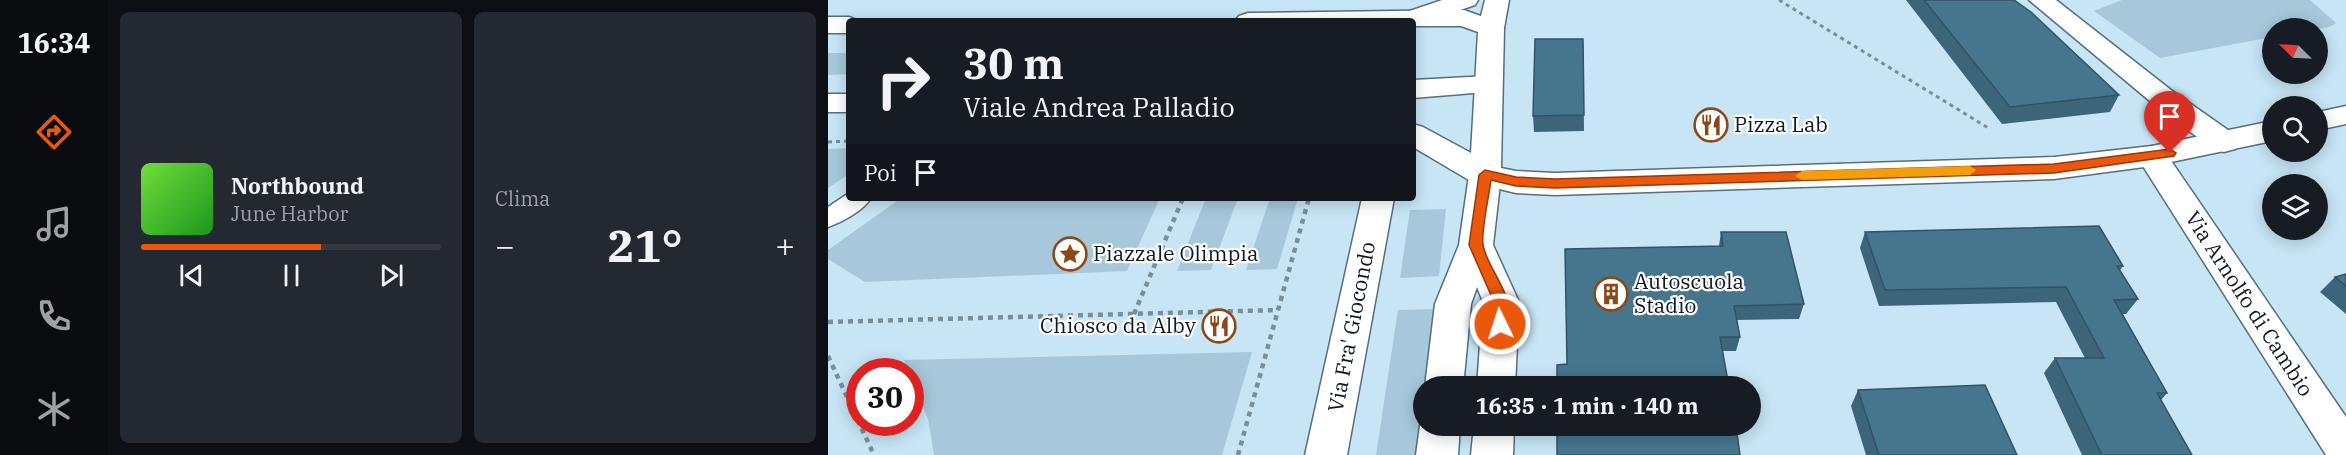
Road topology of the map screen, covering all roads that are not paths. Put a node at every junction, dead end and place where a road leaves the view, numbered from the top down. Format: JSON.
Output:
{"nodes":[{"id":1,"x":1466,"y":0,"type":"edge"},
{"id":2,"x":1497,"y":0,"type":"edge"},
{"id":3,"x":2041,"y":0,"type":"edge"},
{"id":4,"x":1411,"y":18,"type":"edge"},
{"id":5,"x":1416,"y":20,"type":"edge"},
{"id":6,"x":846,"y":25,"type":"edge"},
{"id":7,"x":828,"y":26,"type":"edge"},
{"id":8,"x":1491,"y":28,"type":"junction"},
{"id":9,"x":1488,"y":85,"type":"junction"},
{"id":10,"x":1416,"y":89,"type":"edge"},
{"id":11,"x":828,"y":103,"type":"edge"},
{"id":12,"x":846,"y":103,"type":"edge"},
{"id":13,"x":2346,"y":115,"type":"edge"},
{"id":14,"x":2328,"y":119,"type":"edge"},
{"id":15,"x":2262,"y":133,"type":"edge"},
{"id":16,"x":1416,"y":136,"type":"edge"},
{"id":17,"x":2224,"y":142,"type":"junction"},
{"id":18,"x":2152,"y":156,"type":"junction"},
{"id":19,"x":1485,"y":175,"type":"junction"},
{"id":20,"x":854,"y":201,"type":"edge"},
{"id":21,"x":1377,"y":201,"type":"edge"},
{"id":22,"x":828,"y":218,"type":"edge"},
{"id":23,"x":1476,"y":245,"type":"junction"},
{"id":24,"x":1445,"y":376,"type":"edge"},
{"id":25,"x":1497,"y":376,"type":"edge"},
{"id":26,"x":1439,"y":436,"type":"edge"},
{"id":27,"x":1493,"y":436,"type":"edge"},
{"id":28,"x":2346,"y":451,"type":"edge"},
{"id":29,"x":1326,"y":455,"type":"edge"},
{"id":30,"x":1437,"y":455,"type":"edge"},
{"id":31,"x":1492,"y":455,"type":"edge"}],
"edges":[{"from":1,"to":4,"type":"street"},
{"from":2,"to":8,"type":"street"},
{"from":3,"to":17,"type":"street"},
{"from":5,"to":8,"type":"street"},
{"from":6,"to":7,"type":"street"},
{"from":8,"to":9,"type":"street"},
{"from":9,"to":10,"type":"street"},
{"from":9,"to":19,"type":"street"},
{"from":11,"to":12,"type":"street"},
{"from":13,"to":14,"type":"street"},
{"from":15,"to":17,"type":"street"},
{"from":16,"to":19,"type":"street"},
{"from":17,"to":18,"type":"street"},
{"from":18,"to":19,"type":"street"},
{"from":18,"to":28,"type":"street","name":"Via Arnolfo di Cambio"},
{"from":19,"to":23,"type":"street"},
{"from":20,"to":22,"type":"lane"},
{"from":21,"to":29,"type":"street","name":"Via Fra' Giocondo"},
{"from":23,"to":24,"type":"street"},
{"from":23,"to":25,"type":"street"},
{"from":26,"to":30,"type":"street"},
{"from":27,"to":31,"type":"street"}]}
